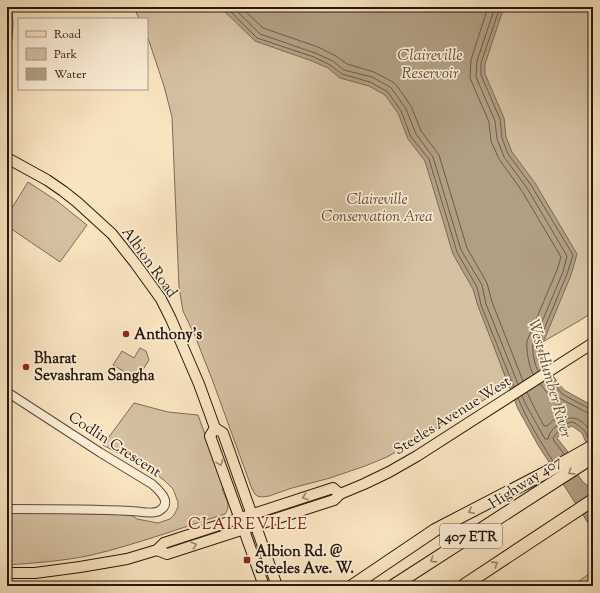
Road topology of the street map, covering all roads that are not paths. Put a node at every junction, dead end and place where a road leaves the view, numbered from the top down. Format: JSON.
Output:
{"nodes":[{"id":1,"x":7,"y":10,"type":"edge"},
{"id":2,"x":7,"y":42,"type":"edge"},
{"id":3,"x":7,"y":158,"type":"edge"},
{"id":4,"x":593,"y":343,"type":"edge"},
{"id":5,"x":7,"y":392,"type":"edge"},
{"id":6,"x":215,"y":428,"type":"junction"},
{"id":7,"x":593,"y":446,"type":"edge"},
{"id":8,"x":593,"y":457,"type":"edge"},
{"id":9,"x":340,"y":494,"type":"junction"},
{"id":10,"x":593,"y":500,"type":"edge"},
{"id":11,"x":8,"y":509,"type":"edge"},
{"id":12,"x":252,"y":514,"type":"junction"},
{"id":13,"x":240,"y":518,"type":"junction"},
{"id":14,"x":256,"y":525,"type":"junction"},
{"id":15,"x":244,"y":529,"type":"junction"},
{"id":16,"x":157,"y":550,"type":"junction"},
{"id":17,"x":7,"y":573,"type":"edge"},
{"id":18,"x":264,"y":586,"type":"edge"},
{"id":19,"x":277,"y":586,"type":"edge"},
{"id":20,"x":352,"y":586,"type":"edge"},
{"id":21,"x":393,"y":586,"type":"edge"},
{"id":22,"x":463,"y":586,"type":"edge"}],
"edges":[{"from":1,"to":2,"type":"street"},
{"from":3,"to":6,"type":"main road","name":"Albion Road"},
{"from":4,"to":9,"type":"main road","name":"Steeles Avenue West"},
{"from":5,"to":11,"type":"street","name":"Codlin Crescent"},
{"from":6,"to":12,"type":"main road","name":"Albion Road"},
{"from":6,"to":13,"type":"main road","name":"Albion Road","one_way":true},
{"from":7,"to":20,"type":"highway","one_way":true},
{"from":8,"to":21,"type":"highway","name":"Highway 407","number":"407 ETR","one_way":true},
{"from":9,"to":12,"type":"main road","name":"Steeles Avenue West","one_way":true},
{"from":9,"to":14,"type":"main road","name":"Steeles Avenue West"},
{"from":22,"to":10,"type":"highway","number":"407 ETR","one_way":true},
{"from":12,"to":13,"type":"main road","name":"Steeles Avenue West"},
{"from":12,"to":14,"type":"main road","name":"Albion Road"},
{"from":13,"to":15,"type":"main road"},
{"from":13,"to":16,"type":"main road","name":"Steeles Avenue West"},
{"from":14,"to":15,"type":"main road","name":"Steeles Avenue West"},
{"from":14,"to":19,"type":"main road","name":"Albion Road"},
{"from":16,"to":15,"type":"main road","name":"Steeles Avenue West","one_way":true},
{"from":15,"to":18,"type":"main road"},
{"from":16,"to":17,"type":"main road","name":"Steeles Avenue West"}]}
